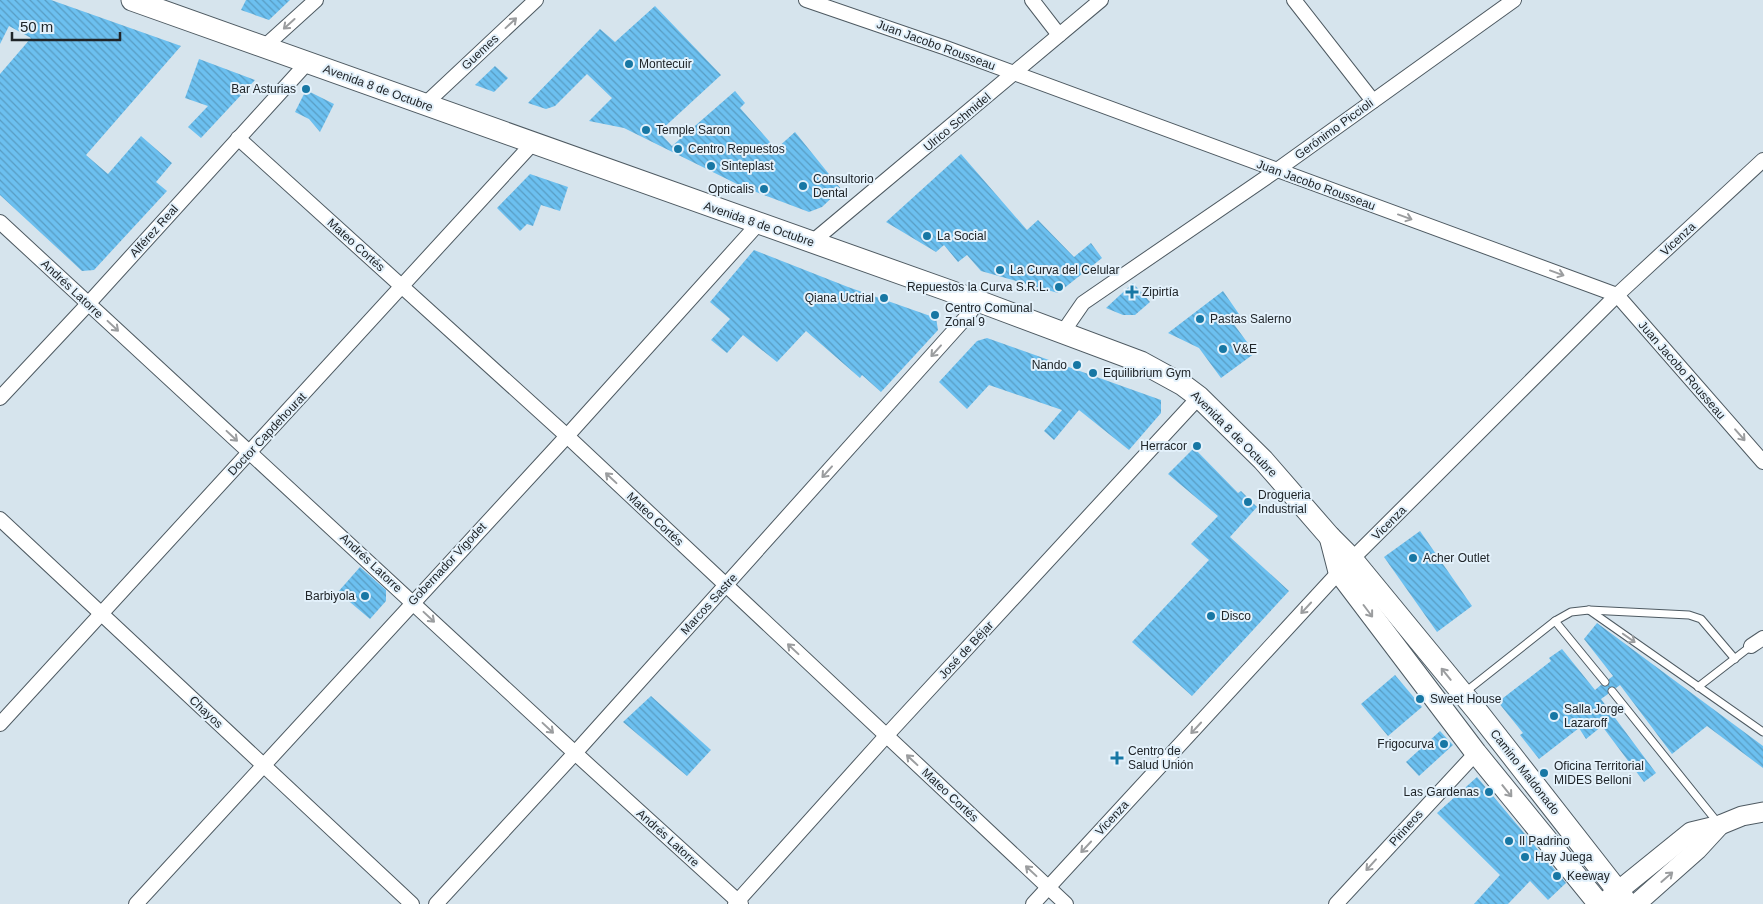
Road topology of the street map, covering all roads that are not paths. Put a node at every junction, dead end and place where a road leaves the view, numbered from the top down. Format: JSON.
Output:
{"nodes":[{"id":1,"x":132,"y":0,"type":"edge"},
{"id":2,"x":316,"y":0,"type":"edge"},
{"id":3,"x":536,"y":0,"type":"edge"},
{"id":4,"x":806,"y":0,"type":"edge"},
{"id":5,"x":1032,"y":0,"type":"edge"},
{"id":6,"x":1101,"y":0,"type":"edge"},
{"id":7,"x":1294,"y":0,"type":"edge"},
{"id":8,"x":1514,"y":0,"type":"edge"},
{"id":9,"x":1059,"y":35,"type":"junction"},
{"id":10,"x":263,"y":48,"type":"junction"},
{"id":11,"x":307,"y":63,"type":"junction"},
{"id":12,"x":1014,"y":74,"type":"junction"},
{"id":13,"x":1373,"y":101,"type":"junction"},
{"id":14,"x":424,"y":105,"type":"junction"},
{"id":15,"x":238,"y":138,"type":"junction"},
{"id":16,"x":533,"y":143,"type":"junction"},
{"id":17,"x":1763,"y":160,"type":"edge"},
{"id":18,"x":1277,"y":170,"type":"junction"},
{"id":19,"x":0,"y":222,"type":"edge"},
{"id":20,"x":758,"y":224,"type":"junction"},
{"id":21,"x":812,"y":242,"type":"junction"},
{"id":22,"x":402,"y":286,"type":"junction"},
{"id":23,"x":1618,"y":295,"type":"junction"},
{"id":24,"x":978,"y":301,"type":"junction"},
{"id":25,"x":88,"y":304,"type":"junction"},
{"id":26,"x":1063,"y":332,"type":"junction"},
{"id":27,"x":0,"y":398,"type":"edge"},
{"id":28,"x":1199,"y":398,"type":"junction"},
{"id":29,"x":567,"y":436,"type":"junction"},
{"id":30,"x":250,"y":452,"type":"junction"},
{"id":31,"x":1763,"y":462,"type":"edge"},
{"id":32,"x":0,"y":520,"type":"edge"},
{"id":33,"x":1346,"y":565,"type":"junction"},
{"id":34,"x":726,"y":586,"type":"junction"},
{"id":35,"x":412,"y":601,"type":"junction"},
{"id":36,"x":1589,"y":610,"type":"junction"},
{"id":37,"x":100,"y":613,"type":"junction"},
{"id":38,"x":1555,"y":621,"type":"junction"},
{"id":39,"x":1763,"y":638,"type":"edge"},
{"id":40,"x":1751,"y":646,"type":"joint"},
{"id":41,"x":1735,"y":659,"type":"junction"},
{"id":42,"x":1605,"y":682,"type":"dead end"},
{"id":43,"x":1698,"y":686,"type":"junction"},
{"id":44,"x":1612,"y":691,"type":"dead end"},
{"id":45,"x":1462,"y":694,"type":"junction"},
{"id":46,"x":1477,"y":711,"type":"joint"},
{"id":47,"x":0,"y":724,"type":"edge"},
{"id":48,"x":1763,"y":732,"type":"edge"},
{"id":49,"x":886,"y":736,"type":"junction"},
{"id":50,"x":1476,"y":753,"type":"junction"},
{"id":51,"x":575,"y":754,"type":"junction"},
{"id":52,"x":263,"y":766,"type":"junction"},
{"id":53,"x":1763,"y":812,"type":"edge"},
{"id":54,"x":1720,"y":825,"type":"junction"},
{"id":55,"x":1048,"y":888,"type":"junction"},
{"id":56,"x":1623,"y":897,"type":"edge"},
{"id":57,"x":738,"y":903,"type":"edge"},
{"id":58,"x":136,"y":904,"type":"edge"},
{"id":59,"x":412,"y":904,"type":"edge"},
{"id":60,"x":436,"y":904,"type":"edge"},
{"id":61,"x":1033,"y":904,"type":"edge"},
{"id":62,"x":1066,"y":904,"type":"edge"},
{"id":63,"x":1336,"y":904,"type":"edge"},
{"id":64,"x":1601,"y":904,"type":"edge"},
{"id":65,"x":1636,"y":904,"type":"edge"}],
"edges":[{"from":1,"to":10,"type":"main road","name":"Avenida 8 de Octubre"},
{"from":2,"to":10,"type":"street","one_way":true},
{"from":14,"to":3,"type":"street","name":"Guemes","one_way":true},
{"from":4,"to":12,"type":"street","name":"Juan Jacobo Rousseau"},
{"from":5,"to":9,"type":"street"},
{"from":6,"to":9,"type":"street","name":"Ulrico Schmidel"},
{"from":7,"to":13,"type":"street"},
{"from":8,"to":13,"type":"street","name":"Gerónimo Piccioli"},
{"from":9,"to":12,"type":"street","name":"Ulrico Schmidel"},
{"from":10,"to":11,"type":"main road","name":"Avenida 8 de Octubre"},
{"from":11,"to":14,"type":"main road","name":"Avenida 8 de Octubre"},
{"from":11,"to":15,"type":"street","name":"Alférez Real"},
{"from":12,"to":18,"type":"street","name":"Juan Jacobo Rousseau"},
{"from":12,"to":21,"type":"street","name":"Ulrico Schmidel"},
{"from":13,"to":18,"type":"street","name":"Gerónimo Piccioli"},
{"from":14,"to":16,"type":"main road","name":"Avenida 8 de Octubre"},
{"from":15,"to":22,"type":"street","name":"Mateo Cortés"},
{"from":15,"to":25,"type":"street","name":"Alférez Real"},
{"from":16,"to":20,"type":"main road","name":"Avenida 8 de Octubre"},
{"from":16,"to":22,"type":"street","name":"Doctor Capdehourat"},
{"from":17,"to":23,"type":"street","name":"Vicenza"},
{"from":18,"to":23,"type":"street","name":"Juan Jacobo Rousseau","one_way":true},
{"from":18,"to":26,"type":"street","name":"Gerónimo Piccioli"},
{"from":19,"to":25,"type":"street","name":"Andrés Latorre"},
{"from":20,"to":21,"type":"main road","name":"Avenida 8 de Octubre"},
{"from":20,"to":29,"type":"street","name":"Gobernador Vigodet"},
{"from":21,"to":24,"type":"main road","name":"Avenida 8 de Octubre"},
{"from":22,"to":29,"type":"street","name":"Mateo Cortés"},
{"from":22,"to":30,"type":"street","name":"Doctor Capdehourat"},
{"from":23,"to":31,"type":"street","name":"Juan Jacobo Rousseau","one_way":true},
{"from":23,"to":33,"type":"street","name":"Vicenza"},
{"from":24,"to":26,"type":"main road","name":"Avenida 8 de Octubre"},
{"from":24,"to":34,"type":"street","name":"Marcos Sastre","one_way":true},
{"from":25,"to":27,"type":"street","name":"Alférez Real"},
{"from":25,"to":30,"type":"street","name":"Andrés Latorre","one_way":true},
{"from":26,"to":28,"type":"main road","name":"Avenida 8 de Octubre"},
{"from":28,"to":33,"type":"main road","name":"Avenida 8 de Octubre"},
{"from":28,"to":49,"type":"street","name":"José de Béjar"},
{"from":34,"to":29,"type":"street","name":"Mateo Cortés","one_way":true},
{"from":29,"to":35,"type":"street","name":"Gobernador Vigodet"},
{"from":30,"to":35,"type":"street","name":"Andrés Latorre"},
{"from":30,"to":37,"type":"street","name":"Doctor Capdehourat"},
{"from":32,"to":37,"type":"street","name":"Chayos"},
{"from":45,"to":33,"type":"main road","name":"Avenida 8 de Octubre","one_way":true},
{"from":33,"to":50,"type":"main road","name":"Avenida 8 de Octubre","one_way":true},
{"from":33,"to":55,"type":"street","name":"Vicenza","one_way":true},
{"from":49,"to":34,"type":"street","name":"Mateo Cortés","one_way":true},
{"from":34,"to":51,"type":"street","name":"Marcos Sastre"},
{"from":35,"to":51,"type":"street","name":"Andrés Latorre","one_way":true},
{"from":35,"to":52,"type":"street","name":"Gobernador Vigodet"},
{"from":36,"to":38,"type":"lane"},
{"from":36,"to":41,"type":"lane"},
{"from":36,"to":43,"type":"lane","one_way":true},
{"from":37,"to":47,"type":"street","name":"Doctor Capdehourat"},
{"from":37,"to":52,"type":"street","name":"Chayos"},
{"from":38,"to":42,"type":"lane"},
{"from":38,"to":45,"type":"lane"},
{"from":39,"to":40,"type":"street"},
{"from":40,"to":41,"type":"lane"},
{"from":41,"to":43,"type":"lane"},
{"from":43,"to":48,"type":"lane"},
{"from":44,"to":54,"type":"lane"},
{"from":45,"to":46,"type":"main road","name":"Avenida 8 de Octubre"},
{"from":46,"to":56,"type":"main road","name":"Camino Maldonado"},
{"from":55,"to":49,"type":"street","name":"Mateo Cortés","one_way":true},
{"from":49,"to":57,"type":"street","name":"José de Béjar"},
{"from":50,"to":63,"type":"street","name":"Pirineos","one_way":true},
{"from":50,"to":64,"type":"main road","name":"Camino Maldonado","one_way":true},
{"from":51,"to":57,"type":"street","name":"Andrés Latorre"},
{"from":51,"to":60,"type":"street","name":"Marcos Sastre"},
{"from":52,"to":58,"type":"street","name":"Gobernador Vigodet"},
{"from":52,"to":59,"type":"street","name":"Chayos"},
{"from":53,"to":54,"type":"main road"},
{"from":54,"to":56,"type":"main road"},
{"from":65,"to":54,"type":"main road","one_way":true},
{"from":55,"to":61,"type":"street","name":"Vicenza"},
{"from":55,"to":62,"type":"street","name":"Mateo Cortés"},
{"from":56,"to":64,"type":"main road"}]}
